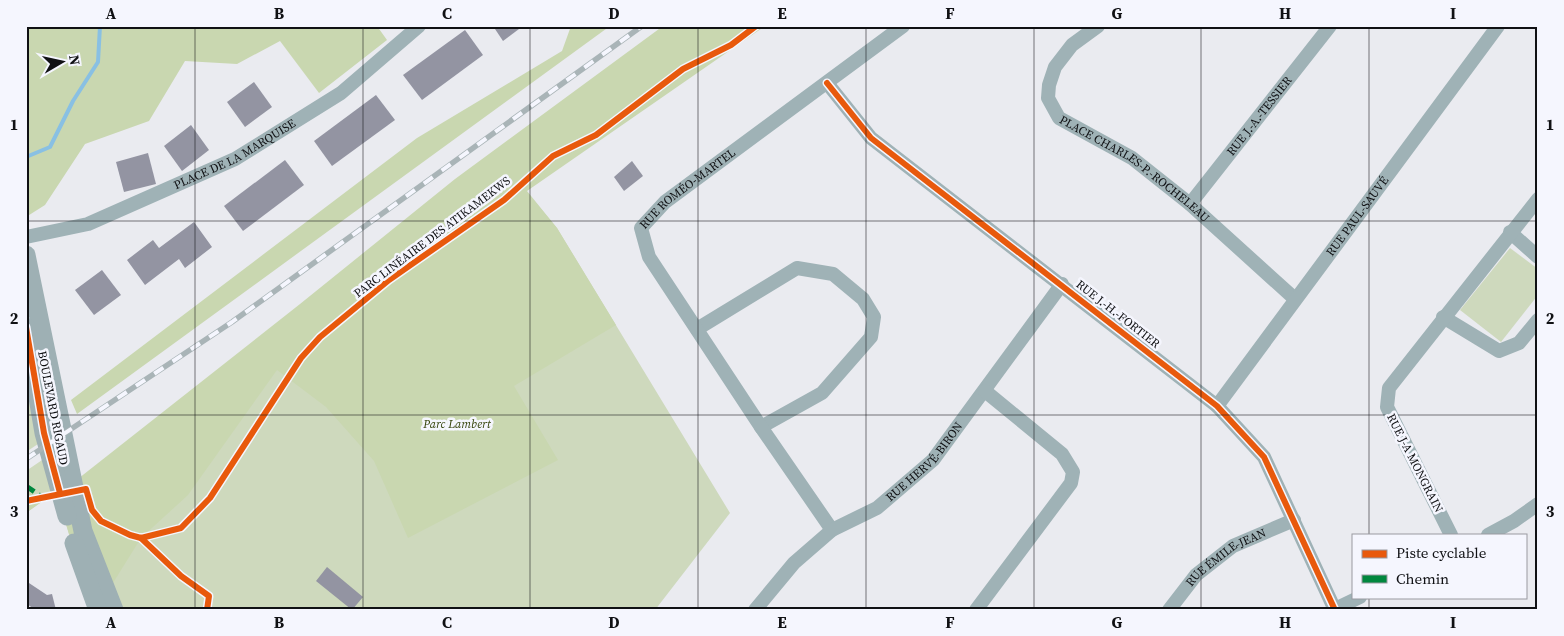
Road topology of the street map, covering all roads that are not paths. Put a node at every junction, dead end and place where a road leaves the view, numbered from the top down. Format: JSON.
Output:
{"nodes":[{"id":1,"x":419,"y":26,"type":"edge"},
{"id":2,"x":903,"y":26,"type":"edge"},
{"id":3,"x":1098,"y":26,"type":"edge"},
{"id":4,"x":1330,"y":26,"type":"edge"},
{"id":5,"x":1498,"y":26,"type":"edge"},
{"id":6,"x":826,"y":83,"type":"junction"},
{"id":7,"x":1538,"y":198,"type":"edge"},
{"id":8,"x":1190,"y":204,"type":"junction"},
{"id":9,"x":1510,"y":232,"type":"junction"},
{"id":10,"x":26,"y":237,"type":"edge"},
{"id":11,"x":26,"y":255,"type":"edge"},
{"id":12,"x":1538,"y":257,"type":"edge"},
{"id":13,"x":1062,"y":284,"type":"junction"},
{"id":14,"x":1295,"y":299,"type":"junction"},
{"id":15,"x":1443,"y":317,"type":"junction"},
{"id":16,"x":1538,"y":320,"type":"edge"},
{"id":17,"x":26,"y":327,"type":"edge"},
{"id":18,"x":697,"y":329,"type":"junction"},
{"id":19,"x":985,"y":392,"type":"junction"},
{"id":20,"x":1217,"y":406,"type":"junction"},
{"id":21,"x":761,"y":427,"type":"junction"},
{"id":22,"x":1538,"y":504,"type":"edge"},
{"id":23,"x":1294,"y":520,"type":"junction"},
{"id":24,"x":832,"y":530,"type":"junction"},
{"id":25,"x":1450,"y":534,"type":"edge"},
{"id":26,"x":1490,"y":534,"type":"edge"},
{"id":27,"x":1358,"y":598,"type":"edge"},
{"id":28,"x":1335,"y":609,"type":"edge"},
{"id":29,"x":98,"y":610,"type":"edge"},
{"id":30,"x":114,"y":610,"type":"edge"},
{"id":31,"x":756,"y":610,"type":"edge"},
{"id":32,"x":976,"y":610,"type":"edge"},
{"id":33,"x":1169,"y":610,"type":"edge"}],
"edges":[{"from":1,"to":10,"type":"street","name":"PLACE DE LA MARQUISE"},
{"from":2,"to":6,"type":"street","name":"RUE ROMÉO-MARTEL"},
{"from":3,"to":8,"type":"street","name":"PLACE CHARLES-P.-ROCHELEAU"},
{"from":4,"to":8,"type":"street","name":"RUE J.-A.-TESSIER"},
{"from":5,"to":14,"type":"street","name":"RUE PAUL-SAUVÉ"},
{"from":6,"to":13,"type":"street","name":"RUE J.-H.-FORTIER"},
{"from":6,"to":18,"type":"street","name":"RUE ROMÉO-MARTEL"},
{"from":7,"to":9,"type":"street","name":"RUE J-A MONGRAIN"},
{"from":8,"to":14,"type":"street","name":"PLACE CHARLES-P.-ROCHELEAU"},
{"from":9,"to":12,"type":"street"},
{"from":9,"to":15,"type":"street","name":"RUE J-A MONGRAIN"},
{"from":11,"to":30,"type":"street","name":"BOULEVARD RIGAUD"},
{"from":13,"to":19,"type":"street","name":"RUE HERVÉ-BIRON"},
{"from":13,"to":20,"type":"street","name":"RUE J.-H.-FORTIER"},
{"from":14,"to":20,"type":"street","name":"RUE PAUL-SAUVÉ"},
{"from":15,"to":16,"type":"street"},
{"from":15,"to":25,"type":"street","name":"RUE J-A MONGRAIN"},
{"from":17,"to":29,"type":"street","name":"BOULEVARD RIGAUD"},
{"from":18,"to":21,"type":"street","name":"RUE ROMÉO-MARTEL"},
{"from":18,"to":21,"type":"street"},
{"from":19,"to":24,"type":"street","name":"RUE HERVÉ-BIRON"},
{"from":19,"to":32,"type":"street"},
{"from":20,"to":23,"type":"street","name":"RUE J.-H.-FORTIER"},
{"from":21,"to":24,"type":"street","name":"RUE ROMÉO-MARTEL"},
{"from":22,"to":26,"type":"street"},
{"from":23,"to":28,"type":"street","name":"RUE J.-H.-FORTIER"},
{"from":23,"to":33,"type":"street","name":"RUE ÉMILE-JEAN"},
{"from":24,"to":31,"type":"street","name":"RUE HERVÉ-BIRON"},
{"from":27,"to":28,"type":"street"}]}
